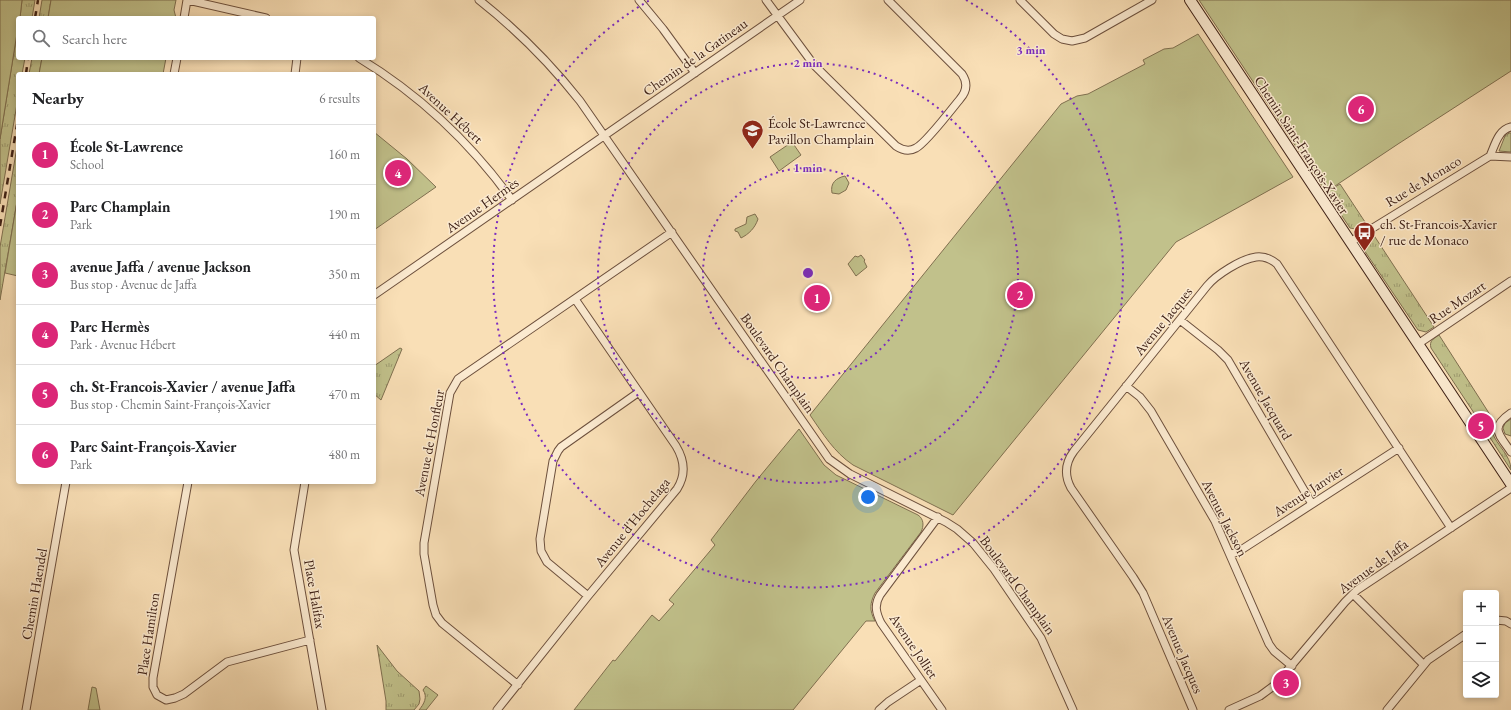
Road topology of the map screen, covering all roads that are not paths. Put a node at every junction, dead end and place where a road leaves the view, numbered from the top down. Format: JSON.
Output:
{"nodes":[{"id":1,"x":187,"y":0,"type":"edge"},
{"id":2,"x":479,"y":0,"type":"edge"},
{"id":3,"x":639,"y":0,"type":"edge"},
{"id":4,"x":766,"y":0,"type":"edge"},
{"id":5,"x":800,"y":0,"type":"edge"},
{"id":6,"x":888,"y":0,"type":"edge"},
{"id":7,"x":1020,"y":0,"type":"edge"},
{"id":8,"x":1152,"y":0,"type":"edge"},
{"id":9,"x":1190,"y":0,"type":"edge"},
{"id":10,"x":778,"y":15,"type":"junction"},
{"id":11,"x":184,"y":16,"type":"edge"},
{"id":12,"x":257,"y":16,"type":"edge"},
{"id":13,"x":177,"y":60,"type":"edge"},
{"id":14,"x":297,"y":60,"type":"edge"},
{"id":15,"x":362,"y":60,"type":"edge"},
{"id":16,"x":174,"y":72,"type":"edge"},
{"id":17,"x":295,"y":72,"type":"edge"},
{"id":18,"x":695,"y":73,"type":"junction"},
{"id":19,"x":1511,"y":127,"type":"edge"},
{"id":20,"x":605,"y":136,"type":"junction"},
{"id":21,"x":1490,"y":156,"type":"junction"},
{"id":22,"x":1511,"y":157,"type":"edge"},
{"id":23,"x":512,"y":200,"type":"junction"},
{"id":24,"x":672,"y":232,"type":"junction"},
{"id":25,"x":1350,"y":242,"type":"junction"},
{"id":26,"x":1511,"y":281,"type":"edge"},
{"id":27,"x":376,"y":294,"type":"edge"},
{"id":28,"x":575,"y":299,"type":"junction"},
{"id":29,"x":1180,"y":320,"type":"junction"},
{"id":30,"x":1418,"y":344,"type":"junction"},
{"id":31,"x":1126,"y":386,"type":"junction"},
{"id":32,"x":639,"y":392,"type":"junction"},
{"id":33,"x":1511,"y":413,"type":"edge"},
{"id":34,"x":1399,"y":448,"type":"junction"},
{"id":35,"x":1510,"y":448,"type":"edge"},
{"id":36,"x":66,"y":484,"type":"edge"},
{"id":37,"x":188,"y":484,"type":"edge"},
{"id":38,"x":305,"y":484,"type":"edge"},
{"id":39,"x":1511,"y":484,"type":"edge"},
{"id":40,"x":1511,"y":488,"type":"edge"},
{"id":41,"x":1312,"y":504,"type":"junction"},
{"id":42,"x":938,"y":517,"type":"junction"},
{"id":43,"x":1451,"y":528,"type":"junction"},
{"id":44,"x":1230,"y":555,"type":"junction"},
{"id":45,"x":1353,"y":594,"type":"junction"},
{"id":46,"x":588,"y":596,"type":"junction"},
{"id":47,"x":1499,"y":620,"type":"edge"},
{"id":48,"x":1511,"y":624,"type":"edge"},
{"id":49,"x":1463,"y":636,"type":"edge"},
{"id":50,"x":310,"y":640,"type":"junction"},
{"id":51,"x":1423,"y":664,"type":"junction"},
{"id":52,"x":1292,"y":666,"type":"junction"},
{"id":53,"x":921,"y":680,"type":"junction"},
{"id":54,"x":518,"y":685,"type":"junction"},
{"id":55,"x":26,"y":710,"type":"edge"},
{"id":56,"x":322,"y":710,"type":"edge"},
{"id":57,"x":497,"y":710,"type":"edge"},
{"id":58,"x":879,"y":710,"type":"edge"},
{"id":59,"x":942,"y":710,"type":"edge"},
{"id":60,"x":1074,"y":710,"type":"edge"},
{"id":61,"x":1193,"y":710,"type":"edge"},
{"id":62,"x":1229,"y":710,"type":"edge"},
{"id":63,"x":1387,"y":710,"type":"edge"}],
"edges":[{"from":1,"to":11,"type":"street"},
{"from":1,"to":12,"type":"street"},
{"from":2,"to":20,"type":"street","name":"Boulevard Champlain"},
{"from":3,"to":18,"type":"street"},
{"from":4,"to":10,"type":"street"},
{"from":5,"to":10,"type":"street","name":"Chemin de la Gatineau"},
{"from":6,"to":10,"type":"street"},
{"from":7,"to":8,"type":"street"},
{"from":9,"to":25,"type":"street","name":"Chemin Saint-François-Xavier"},
{"from":10,"to":18,"type":"street","name":"Chemin de la Gatineau"},
{"from":13,"to":16,"type":"street"},
{"from":14,"to":17,"type":"street"},
{"from":15,"to":23,"type":"street","name":"Avenue Hébert"},
{"from":18,"to":20,"type":"street","name":"Chemin de la Gatineau"},
{"from":19,"to":21,"type":"street"},
{"from":20,"to":23,"type":"street","name":"Avenue Hermès"},
{"from":20,"to":24,"type":"street","name":"Boulevard Champlain"},
{"from":21,"to":22,"type":"street"},
{"from":21,"to":25,"type":"street","name":"Rue de Monaco"},
{"from":23,"to":27,"type":"street","name":"Avenue Hermès"},
{"from":24,"to":28,"type":"street","name":"Avenue de Honfleur"},
{"from":24,"to":42,"type":"street","name":"Boulevard Champlain"},
{"from":25,"to":30,"type":"street","name":"Chemin Saint-François-Xavier"},
{"from":26,"to":30,"type":"street","name":"Rue Mozart"},
{"from":28,"to":32,"type":"street","name":"Avenue d'Hochelaga"},
{"from":28,"to":54,"type":"street","name":"Avenue de Honfleur"},
{"from":29,"to":31,"type":"street","name":"Avenue Jacques"},
{"from":29,"to":34,"type":"street","name":"Avenue Jacques"},
{"from":29,"to":41,"type":"street","name":"Avenue Jacquard"},
{"from":30,"to":39,"type":"street","name":"Chemin Saint-François-Xavier"},
{"from":31,"to":44,"type":"street","name":"Avenue Jackson"},
{"from":31,"to":61,"type":"street","name":"Avenue Jacques"},
{"from":32,"to":46,"type":"street","name":"Avenue d'Hochelaga"},
{"from":32,"to":46,"type":"street"},
{"from":33,"to":35,"type":"street"},
{"from":34,"to":41,"type":"street","name":"Avenue Janvier"},
{"from":34,"to":43,"type":"street","name":"Avenue Jacques"},
{"from":36,"to":55,"type":"street","name":"Chemin Haendel"},
{"from":37,"to":50,"type":"street","name":"Place Hamilton"},
{"from":38,"to":50,"type":"street","name":"Place Halifax"},
{"from":40,"to":43,"type":"street","name":"Avenue de Jaffa"},
{"from":41,"to":44,"type":"street","name":"Avenue Janvier"},
{"from":42,"to":53,"type":"street","name":"Avenue Jolliet"},
{"from":42,"to":60,"type":"street","name":"Boulevard Champlain"},
{"from":43,"to":45,"type":"street","name":"Avenue de Jaffa"},
{"from":44,"to":52,"type":"street","name":"Avenue Jackson"},
{"from":45,"to":51,"type":"street"},
{"from":45,"to":52,"type":"street","name":"Avenue de Jaffa"},
{"from":46,"to":54,"type":"street","name":"Avenue d'Hochelaga"},
{"from":47,"to":48,"type":"street"},
{"from":49,"to":51,"type":"street"},
{"from":50,"to":56,"type":"street","name":"Place Halifax"},
{"from":51,"to":63,"type":"street"},
{"from":52,"to":62,"type":"street","name":"Avenue de Jaffa"},
{"from":53,"to":58,"type":"street"},
{"from":53,"to":59,"type":"street","name":"Avenue Jolliet"},
{"from":54,"to":57,"type":"street","name":"Avenue d'Hochelaga"}]}
